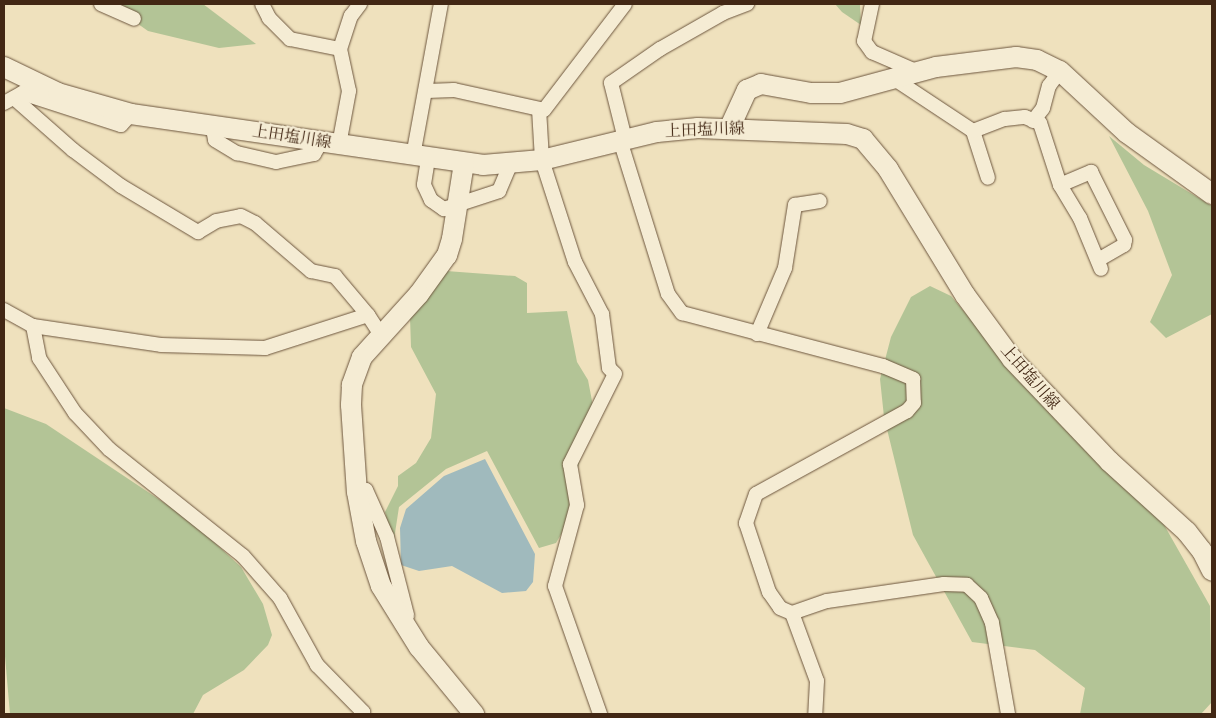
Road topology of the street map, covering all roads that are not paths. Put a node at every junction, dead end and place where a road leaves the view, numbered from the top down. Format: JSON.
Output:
{"nodes":[{"id":1,"x":101,"y":4,"type":"edge"},
{"id":2,"x":262,"y":4,"type":"edge"},
{"id":3,"x":360,"y":4,"type":"edge"},
{"id":4,"x":441,"y":4,"type":"edge"},
{"id":5,"x":625,"y":4,"type":"edge"},
{"id":6,"x":747,"y":4,"type":"edge"},
{"id":7,"x":872,"y":4,"type":"edge"},
{"id":8,"x":134,"y":19,"type":"dead end"},
{"id":9,"x":340,"y":48,"type":"junction"},
{"id":10,"x":4,"y":67,"type":"edge"},
{"id":11,"x":916,"y":71,"type":"junction"},
{"id":12,"x":1060,"y":71,"type":"junction"},
{"id":13,"x":894,"y":78,"type":"junction"},
{"id":14,"x":427,"y":91,"type":"junction"},
{"id":15,"x":9,"y":100,"type":"edge"},
{"id":16,"x":539,"y":109,"type":"junction"},
{"id":17,"x":131,"y":114,"type":"junction"},
{"id":18,"x":1033,"y":121,"type":"junction"},
{"id":19,"x":212,"y":124,"type":"junction"},
{"id":20,"x":730,"y":128,"type":"junction"},
{"id":21,"x":973,"y":131,"type":"junction"},
{"id":22,"x":623,"y":139,"type":"junction"},
{"id":23,"x":330,"y":143,"type":"junction"},
{"id":24,"x":420,"y":158,"type":"junction"},
{"id":25,"x":542,"y":160,"type":"junction"},
{"id":26,"x":464,"y":163,"type":"junction"},
{"id":27,"x":510,"y":165,"type":"junction"},
{"id":28,"x":988,"y":178,"type":"dead end"},
{"id":29,"x":1060,"y":186,"type":"junction"},
{"id":30,"x":1212,"y":194,"type":"edge"},
{"id":31,"x":820,"y":201,"type":"dead end"},
{"id":32,"x":458,"y":204,"type":"junction"},
{"id":33,"x":4,"y":310,"type":"edge"},
{"id":34,"x":368,"y":315,"type":"junction"},
{"id":35,"x":33,"y":326,"type":"junction"},
{"id":36,"x":757,"y":334,"type":"junction"},
{"id":37,"x":381,"y":335,"type":"junction"},
{"id":38,"x":1212,"y":571,"type":"edge"},
{"id":39,"x":792,"y":613,"type":"junction"},
{"id":40,"x":362,"y":714,"type":"edge"},
{"id":41,"x":474,"y":714,"type":"edge"},
{"id":42,"x":600,"y":714,"type":"edge"},
{"id":43,"x":815,"y":714,"type":"edge"},
{"id":44,"x":1008,"y":714,"type":"edge"}],
"edges":[{"from":1,"to":8,"type":"street"},
{"from":2,"to":9,"type":"street"},
{"from":3,"to":9,"type":"street"},
{"from":4,"to":14,"type":"street"},
{"from":5,"to":16,"type":"street"},
{"from":6,"to":22,"type":"street"},
{"from":7,"to":11,"type":"street"},
{"from":9,"to":23,"type":"street"},
{"from":10,"to":17,"type":"main road","name":"上田塩川線"},
{"from":11,"to":12,"type":"main road"},
{"from":11,"to":13,"type":"main road"},
{"from":12,"to":18,"type":"street"},
{"from":12,"to":30,"type":"main road"},
{"from":13,"to":20,"type":"main road"},
{"from":13,"to":21,"type":"street"},
{"from":14,"to":16,"type":"street"},
{"from":14,"to":24,"type":"street"},
{"from":15,"to":17,"type":"street"},
{"from":15,"to":34,"type":"street"},
{"from":16,"to":25,"type":"street"},
{"from":17,"to":19,"type":"main road","name":"上田塩川線"},
{"from":18,"to":21,"type":"street"},
{"from":18,"to":29,"type":"street"},
{"from":19,"to":23,"type":"main road","name":"上田塩川線"},
{"from":19,"to":23,"type":"street"},
{"from":20,"to":22,"type":"main road","name":"上田塩川線"},
{"from":20,"to":38,"type":"main road","name":"上田塩川線"},
{"from":21,"to":28,"type":"street"},
{"from":22,"to":25,"type":"main road","name":"上田塩川線"},
{"from":22,"to":36,"type":"street"},
{"from":23,"to":24,"type":"main road","name":"上田塩川線"},
{"from":24,"to":26,"type":"main road","name":"上田塩川線"},
{"from":24,"to":32,"type":"street"},
{"from":25,"to":27,"type":"main road","name":"上田塩川線"},
{"from":25,"to":42,"type":"street"},
{"from":26,"to":27,"type":"main road","name":"上田塩川線"},
{"from":26,"to":32,"type":"main road"},
{"from":27,"to":32,"type":"street"},
{"from":29,"to":29,"type":"street"},
{"from":31,"to":36,"type":"street"},
{"from":32,"to":37,"type":"main road"},
{"from":33,"to":35,"type":"street"},
{"from":34,"to":35,"type":"street"},
{"from":34,"to":37,"type":"street"},
{"from":35,"to":40,"type":"street"},
{"from":36,"to":39,"type":"street"},
{"from":37,"to":41,"type":"main road"},
{"from":39,"to":43,"type":"street"},
{"from":39,"to":44,"type":"street"}]}
